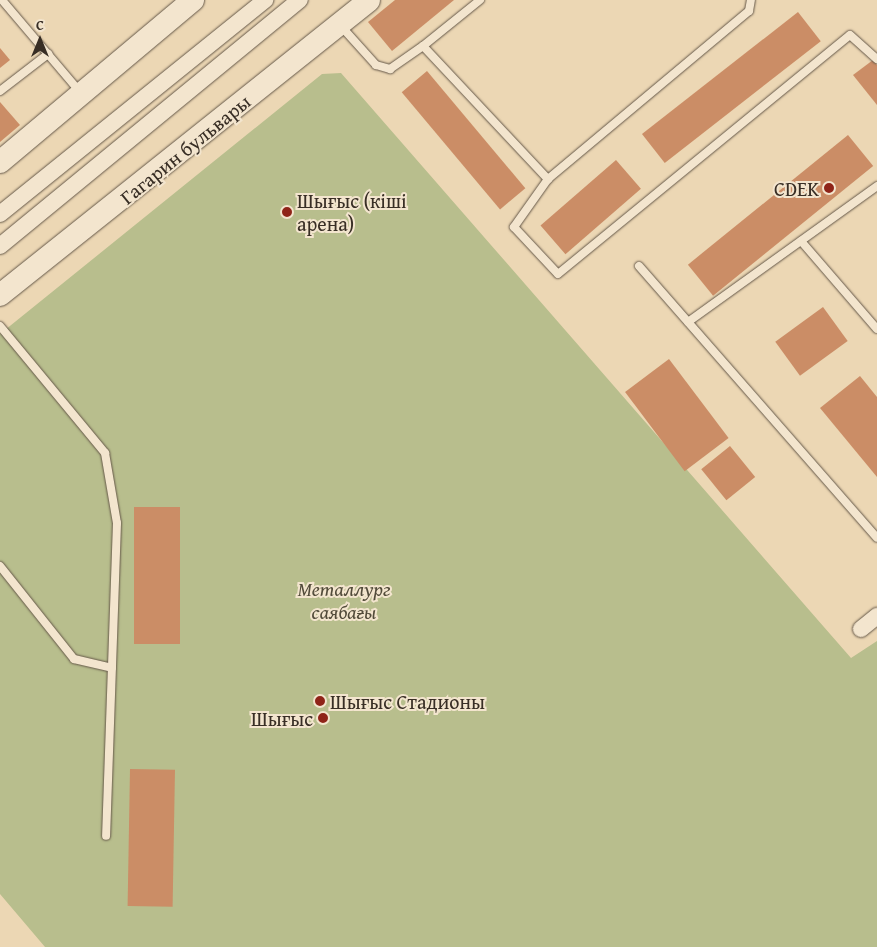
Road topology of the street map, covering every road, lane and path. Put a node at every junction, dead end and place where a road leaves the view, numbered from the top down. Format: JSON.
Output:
{"nodes":[{"id":1,"x":2,"y":0,"type":"edge"},
{"id":2,"x":194,"y":0,"type":"edge"},
{"id":3,"x":265,"y":0,"type":"edge"},
{"id":4,"x":300,"y":0,"type":"edge"},
{"id":5,"x":369,"y":0,"type":"edge"},
{"id":6,"x":480,"y":0,"type":"edge"},
{"id":7,"x":751,"y":0,"type":"edge"},
{"id":8,"x":340,"y":25,"type":"junction"},
{"id":9,"x":423,"y":46,"type":"junction"},
{"id":10,"x":48,"y":54,"type":"junction"},
{"id":11,"x":877,"y":59,"type":"edge"},
{"id":12,"x":0,"y":91,"type":"edge"},
{"id":13,"x":82,"y":94,"type":"junction"},
{"id":14,"x":132,"y":106,"type":"junction"},
{"id":15,"x":149,"y":124,"type":"junction"},
{"id":16,"x":0,"y":162,"type":"edge"},
{"id":17,"x":548,"y":179,"type":"junction"},
{"id":18,"x":877,"y":186,"type":"edge"},
{"id":19,"x":0,"y":214,"type":"edge"},
{"id":20,"x":801,"y":241,"type":"junction"},
{"id":21,"x":0,"y":246,"type":"edge"},
{"id":22,"x":639,"y":266,"type":"dead end"},
{"id":23,"x":0,"y":295,"type":"edge"},
{"id":24,"x":688,"y":322,"type":"junction"},
{"id":25,"x":0,"y":326,"type":"edge"},
{"id":26,"x":877,"y":329,"type":"edge"},
{"id":27,"x":877,"y":538,"type":"edge"},
{"id":28,"x":0,"y":566,"type":"edge"},
{"id":29,"x":877,"y":616,"type":"edge"},
{"id":30,"x":861,"y":629,"type":"dead end"},
{"id":31,"x":112,"y":668,"type":"junction"},
{"id":32,"x":106,"y":836,"type":"dead end"}],
"edges":[{"from":1,"to":10,"type":"lane"},
{"from":2,"to":13,"type":"main road"},
{"from":3,"to":14,"type":"street"},
{"from":4,"to":15,"type":"street"},
{"from":5,"to":8,"type":"main road","name":"Гагарин бульвары"},
{"from":6,"to":9,"type":"lane"},
{"from":7,"to":17,"type":"lane"},
{"from":8,"to":9,"type":"lane"},
{"from":8,"to":23,"type":"main road","name":"Гагарин бульвары"},
{"from":9,"to":17,"type":"lane"},
{"from":10,"to":12,"type":"lane"},
{"from":10,"to":13,"type":"lane"},
{"from":11,"to":17,"type":"lane"},
{"from":13,"to":16,"type":"main road"},
{"from":14,"to":15,"type":"street"},
{"from":14,"to":19,"type":"street"},
{"from":15,"to":21,"type":"street"},
{"from":18,"to":20,"type":"lane"},
{"from":20,"to":24,"type":"lane"},
{"from":20,"to":26,"type":"lane"},
{"from":22,"to":24,"type":"lane"},
{"from":24,"to":27,"type":"lane"},
{"from":25,"to":31,"type":"lane"},
{"from":28,"to":31,"type":"lane"},
{"from":29,"to":30,"type":"street"},
{"from":31,"to":32,"type":"lane"}]}
